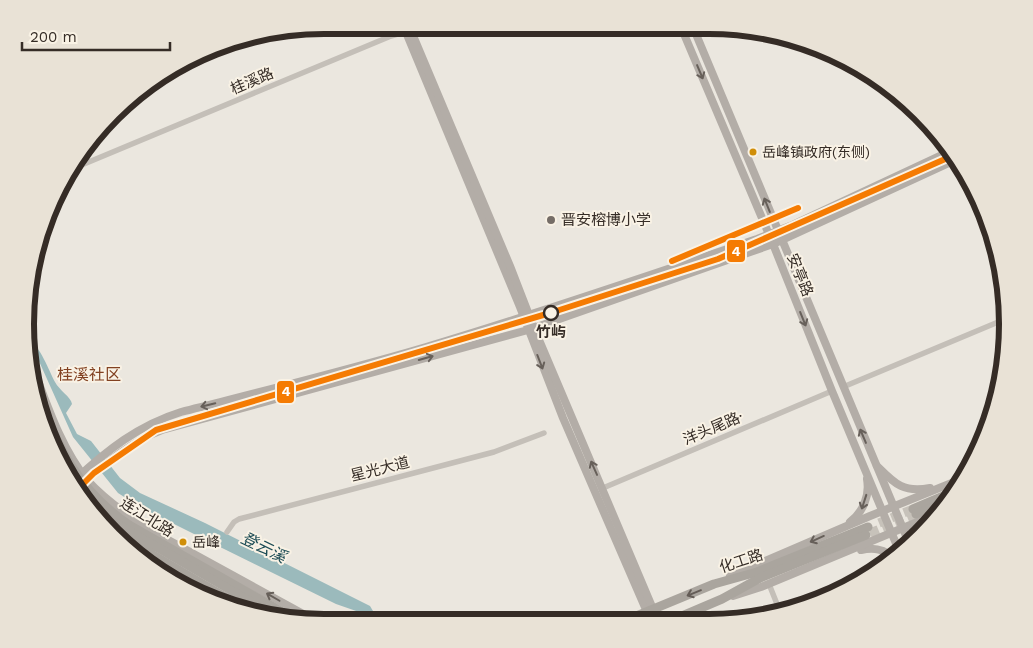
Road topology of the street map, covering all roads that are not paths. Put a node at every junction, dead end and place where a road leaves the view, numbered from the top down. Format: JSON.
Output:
{"nodes":[{"id":1,"x":393,"y":34,"type":"edge"},
{"id":2,"x":409,"y":34,"type":"edge"},
{"id":3,"x":683,"y":34,"type":"edge"},
{"id":4,"x":696,"y":34,"type":"edge"},
{"id":5,"x":944,"y":154,"type":"edge"},
{"id":6,"x":950,"y":162,"type":"edge"},
{"id":7,"x":82,"y":165,"type":"edge"},
{"id":8,"x":778,"y":231,"type":"junction"},
{"id":9,"x":769,"y":235,"type":"junction"},
{"id":10,"x":782,"y":240,"type":"junction"},
{"id":11,"x":773,"y":244,"type":"junction"},
{"id":12,"x":526,"y":316,"type":"junction"},
{"id":13,"x":999,"y":322,"type":"edge"},
{"id":14,"x":531,"y":329,"type":"junction"},
{"id":15,"x":40,"y":385,"type":"edge"},
{"id":16,"x":843,"y":387,"type":"junction"},
{"id":17,"x":832,"y":391,"type":"junction"},
{"id":18,"x":544,"y":433,"type":"dead end"},
{"id":19,"x":875,"y":463,"type":"junction"},
{"id":20,"x":864,"y":468,"type":"junction"},
{"id":21,"x":73,"y":469,"type":"edge"},
{"id":22,"x":85,"y":476,"type":"junction"},
{"id":23,"x":79,"y":479,"type":"edge"},
{"id":24,"x":81,"y":482,"type":"edge"},
{"id":25,"x":951,"y":483,"type":"edge"},
{"id":26,"x":944,"y":486,"type":"junction"},
{"id":27,"x":603,"y":488,"type":"junction"},
{"id":28,"x":941,"y":498,"type":"edge"},
{"id":29,"x":936,"y":505,"type":"edge"},
{"id":30,"x":893,"y":506,"type":"junction"},
{"id":31,"x":882,"y":511,"type":"junction"},
{"id":32,"x":921,"y":522,"type":"edge"},
{"id":33,"x":842,"y":528,"type":"junction"},
{"id":34,"x":903,"y":529,"type":"junction"},
{"id":35,"x":227,"y":532,"type":"dead end"},
{"id":36,"x":892,"y":534,"type":"junction"},
{"id":37,"x":125,"y":535,"type":"edge"},
{"id":38,"x":906,"y":536,"type":"edge"},
{"id":39,"x":128,"y":537,"type":"edge"},
{"id":40,"x":129,"y":538,"type":"edge"},
{"id":41,"x":897,"y":545,"type":"edge"},
{"id":42,"x":887,"y":553,"type":"edge"},
{"id":43,"x":842,"y":554,"type":"junction"},
{"id":44,"x":187,"y":574,"type":"junction"},
{"id":45,"x":185,"y":578,"type":"edge"},
{"id":46,"x":714,"y":584,"type":"junction"},
{"id":47,"x":769,"y":584,"type":"junction"},
{"id":48,"x":223,"y":596,"type":"edge"},
{"id":49,"x":233,"y":599,"type":"edge"},
{"id":50,"x":722,"y":599,"type":"junction"},
{"id":51,"x":256,"y":606,"type":"edge"},
{"id":52,"x":778,"y":606,"type":"edge"},
{"id":53,"x":650,"y":611,"type":"junction"},
{"id":54,"x":283,"y":612,"type":"edge"},
{"id":55,"x":304,"y":614,"type":"edge"},
{"id":56,"x":642,"y":614,"type":"edge"},
{"id":57,"x":687,"y":614,"type":"edge"}],
"edges":[{"from":1,"to":7,"type":"street","name":"桂溪路"},
{"from":2,"to":12,"type":"main road"},
{"from":3,"to":9,"type":"main road","name":"安亭路","one_way":true},
{"from":8,"to":4,"type":"main road","name":"安亭路","one_way":true},
{"from":5,"to":8,"type":"main road"},
{"from":6,"to":10,"type":"main road"},
{"from":8,"to":9,"type":"main road"},
{"from":8,"to":10,"type":"main road","name":"安亭路"},
{"from":9,"to":11,"type":"main road","name":"安亭路"},
{"from":9,"to":12,"type":"main road"},
{"from":10,"to":11,"type":"main road"},
{"from":10,"to":16,"type":"main road","name":"安亭路"},
{"from":11,"to":14,"type":"main road"},
{"from":11,"to":17,"type":"main road","name":"安亭路","one_way":true},
{"from":12,"to":14,"type":"main road"},
{"from":12,"to":22,"type":"main road","one_way":true},
{"from":13,"to":16,"type":"street"},
{"from":22,"to":14,"type":"main road","one_way":true},
{"from":27,"to":14,"type":"main road","one_way":true},
{"from":14,"to":53,"type":"main road","one_way":true},
{"from":15,"to":22,"type":"main road"},
{"from":19,"to":16,"type":"main road","name":"安亭路","one_way":true},
{"from":17,"to":20,"type":"main road","name":"安亭路"},
{"from":17,"to":27,"type":"street","name":"洋头尾路·"},
{"from":18,"to":35,"type":"street","name":"星光大道"},
{"from":19,"to":26,"type":"main road"},
{"from":19,"to":30,"type":"main road","name":"安亭路"},
{"from":20,"to":31,"type":"main road","name":"安亭路"},
{"from":20,"to":33,"type":"main road","one_way":true},
{"from":21,"to":54,"type":"highway","name":"连江北路","bridge":true},
{"from":22,"to":23,"type":"main road"},
{"from":22,"to":24,"type":"main road"},
{"from":55,"to":22,"type":"main road","one_way":true},
{"from":25,"to":26,"type":"main road"},
{"from":26,"to":30,"type":"main road"},
{"from":27,"to":53,"type":"main road"},
{"from":28,"to":29,"type":"highway"},
{"from":30,"to":31,"type":"main road"},
{"from":30,"to":34,"type":"main road","name":"安亭路"},
{"from":31,"to":33,"type":"main road"},
{"from":31,"to":36,"type":"main road","name":"安亭路"},
{"from":32,"to":34,"type":"main road"},
{"from":33,"to":46,"type":"main road","one_way":true},
{"from":34,"to":36,"type":"main road"},
{"from":34,"to":38,"type":"main road","name":"安亭路"},
{"from":36,"to":41,"type":"main road","name":"安亭路"},
{"from":36,"to":43,"type":"main road"},
{"from":37,"to":51,"type":"highway","name":"连江北路","bridge":true},
{"from":39,"to":48,"type":"highway","bridge":true},
{"from":40,"to":44,"type":"main road"},
{"from":42,"to":43,"type":"main road"},
{"from":43,"to":47,"type":"main road"},
{"from":44,"to":45,"type":"street"},
{"from":44,"to":49,"type":"main road"},
{"from":46,"to":50,"type":"highway","name":"化工路"},
{"from":46,"to":53,"type":"highway","name":"化工路","one_way":true},
{"from":47,"to":50,"type":"main road"},
{"from":47,"to":52,"type":"street"},
{"from":50,"to":57,"type":"highway","name":"化工路"},
{"from":53,"to":56,"type":"highway","name":"化工路"}]}
